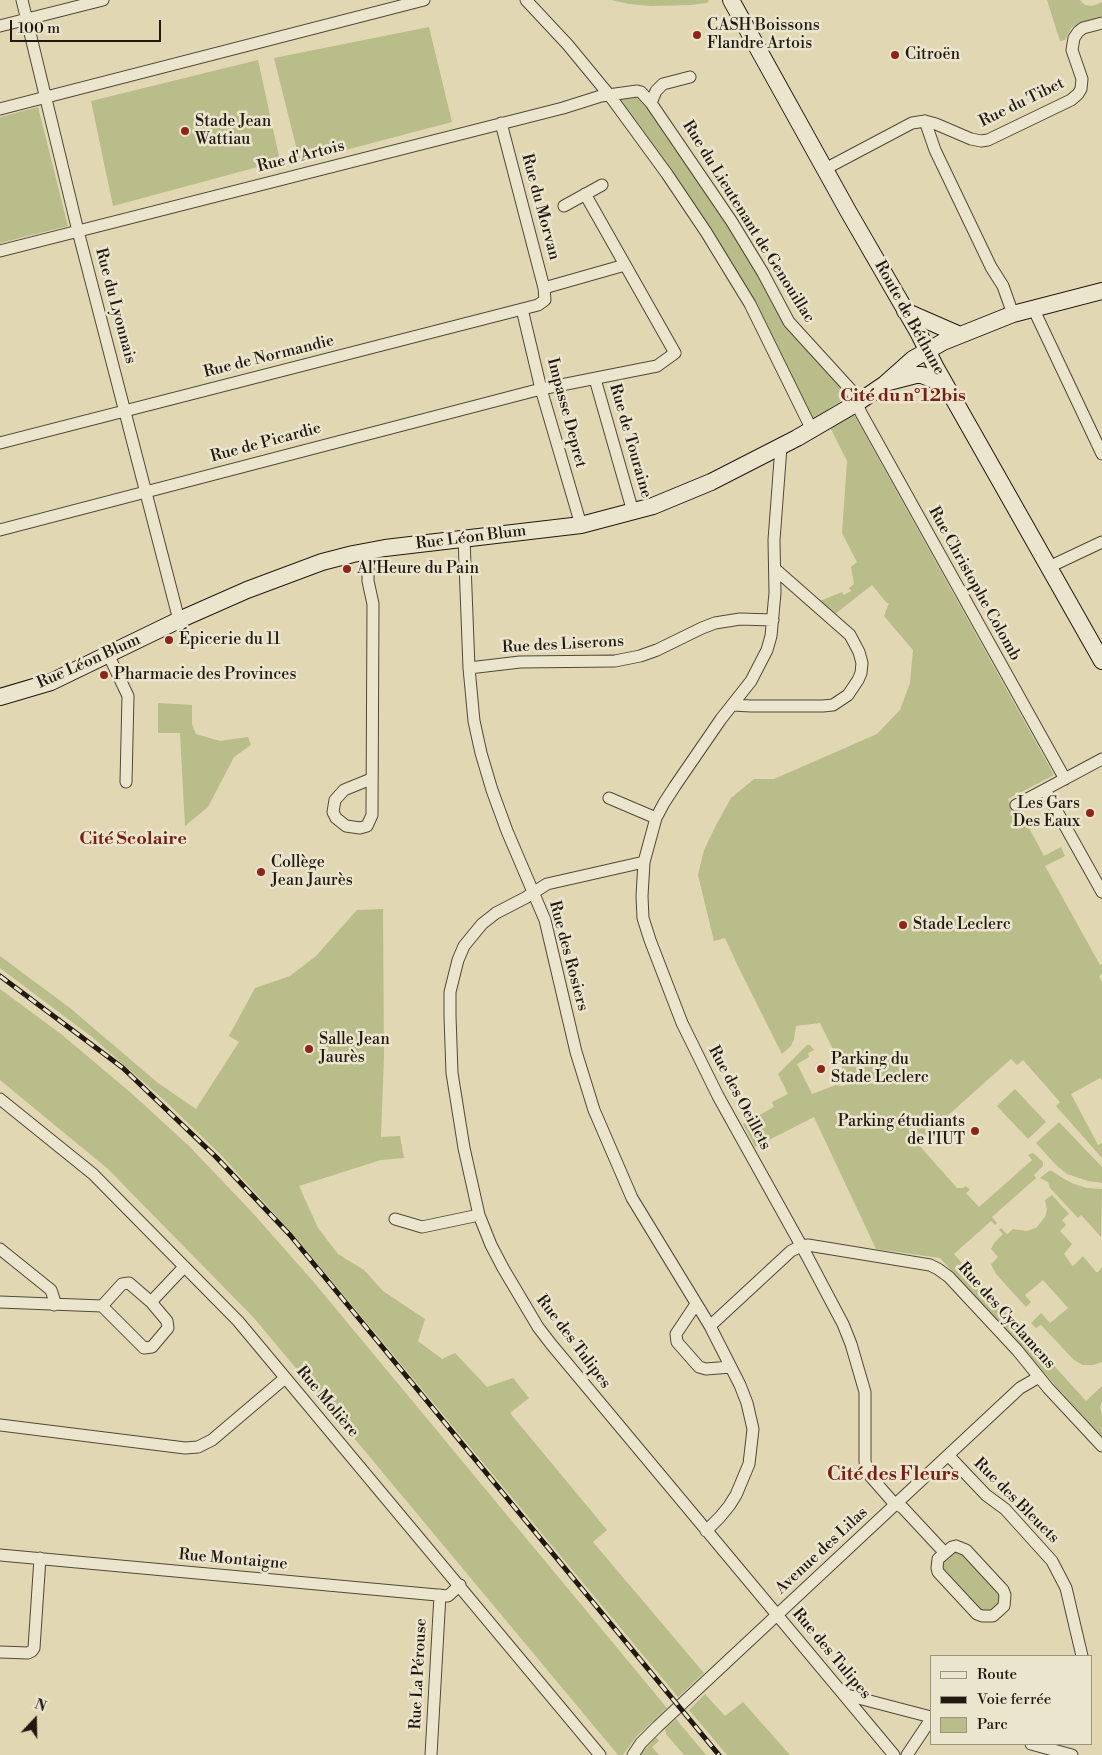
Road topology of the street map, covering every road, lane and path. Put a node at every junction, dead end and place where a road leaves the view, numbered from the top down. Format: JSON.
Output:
{"nodes":[{"id":1,"x":22,"y":0,"type":"edge"},
{"id":2,"x":103,"y":0,"type":"edge"},
{"id":3,"x":424,"y":0,"type":"edge"},
{"id":4,"x":526,"y":0,"type":"edge"},
{"id":5,"x":731,"y":0,"type":"edge"},
{"id":6,"x":26,"y":19,"type":"junction"},
{"id":7,"x":1102,"y":23,"type":"edge"},
{"id":8,"x":0,"y":26,"type":"edge"},
{"id":9,"x":690,"y":77,"type":"dead end"},
{"id":10,"x":610,"y":96,"type":"junction"},
{"id":11,"x":46,"y":98,"type":"junction"},
{"id":12,"x":651,"y":103,"type":"junction"},
{"id":13,"x":0,"y":109,"type":"edge"},
{"id":14,"x":925,"y":121,"type":"junction"},
{"id":15,"x":501,"y":123,"type":"junction"},
{"id":16,"x":825,"y":169,"type":"junction"},
{"id":17,"x":602,"y":185,"type":"dead end"},
{"id":18,"x":585,"y":194,"type":"junction"},
{"id":19,"x":564,"y":206,"type":"dead end"},
{"id":20,"x":78,"y":230,"type":"junction"},
{"id":21,"x":0,"y":251,"type":"edge"},
{"id":22,"x":625,"y":265,"type":"junction"},
{"id":23,"x":1102,"y":291,"type":"edge"},
{"id":24,"x":545,"y":294,"type":"junction"},
{"id":25,"x":1033,"y":308,"type":"junction"},
{"id":26,"x":522,"y":309,"type":"junction"},
{"id":27,"x":905,"y":311,"type":"junction"},
{"id":28,"x":1013,"y":314,"type":"junction"},
{"id":29,"x":960,"y":335,"type":"junction"},
{"id":30,"x":927,"y":352,"type":"junction"},
{"id":31,"x":595,"y":379,"type":"junction"},
{"id":32,"x":885,"y":384,"type":"junction"},
{"id":33,"x":541,"y":389,"type":"junction"},
{"id":34,"x":950,"y":392,"type":"junction"},
{"id":35,"x":857,"y":403,"type":"junction"},
{"id":36,"x":126,"y":411,"type":"junction"},
{"id":37,"x":812,"y":430,"type":"junction"},
{"id":38,"x":0,"y":443,"type":"edge"},
{"id":39,"x":781,"y":446,"type":"junction"},
{"id":40,"x":1102,"y":454,"type":"edge"},
{"id":41,"x":146,"y":492,"type":"junction"},
{"id":42,"x":633,"y":512,"type":"junction"},
{"id":43,"x":581,"y":525,"type":"junction"},
{"id":44,"x":0,"y":530,"type":"edge"},
{"id":45,"x":464,"y":538,"type":"junction"},
{"id":46,"x":1102,"y":542,"type":"edge"},
{"id":47,"x":368,"y":551,"type":"junction"},
{"id":48,"x":1049,"y":567,"type":"junction"},
{"id":49,"x":774,"y":569,"type":"junction"},
{"id":50,"x":178,"y":620,"type":"junction"},
{"id":51,"x":772,"y":620,"type":"junction"},
{"id":52,"x":108,"y":654,"type":"junction"},
{"id":53,"x":1102,"y":662,"type":"edge"},
{"id":54,"x":469,"y":668,"type":"junction"},
{"id":55,"x":0,"y":697,"type":"edge"},
{"id":56,"x":733,"y":705,"type":"junction"},
{"id":57,"x":1102,"y":759,"type":"edge"},
{"id":58,"x":372,"y":779,"type":"junction"},
{"id":59,"x":1065,"y":779,"type":"junction"},
{"id":60,"x":126,"y":782,"type":"dead end"},
{"id":61,"x":1046,"y":790,"type":"junction"},
{"id":62,"x":609,"y":798,"type":"dead end"},
{"id":63,"x":1016,"y":805,"type":"dead end"},
{"id":64,"x":656,"y":818,"type":"junction"},
{"id":65,"x":644,"y":862,"type":"junction"},
{"id":66,"x":1102,"y":892,"type":"edge"},
{"id":67,"x":534,"y":893,"type":"junction"},
{"id":68,"x":0,"y":1099,"type":"edge"},
{"id":69,"x":479,"y":1215,"type":"junction"},
{"id":70,"x":395,"y":1219,"type":"dead end"},
{"id":71,"x":801,"y":1246,"type":"junction"},
{"id":72,"x":0,"y":1249,"type":"edge"},
{"id":73,"x":184,"y":1267,"type":"junction"},
{"id":74,"x":0,"y":1302,"type":"edge"},
{"id":75,"x":151,"y":1302,"type":"junction"},
{"id":76,"x":696,"y":1304,"type":"junction"},
{"id":77,"x":54,"y":1305,"type":"junction"},
{"id":78,"x":102,"y":1306,"type":"junction"},
{"id":79,"x":710,"y":1326,"type":"junction"},
{"id":80,"x":731,"y":1367,"type":"junction"},
{"id":81,"x":1040,"y":1377,"type":"junction"},
{"id":82,"x":285,"y":1378,"type":"junction"},
{"id":83,"x":0,"y":1424,"type":"edge"},
{"id":84,"x":1102,"y":1446,"type":"edge"},
{"id":85,"x":949,"y":1456,"type":"junction"},
{"id":86,"x":896,"y":1504,"type":"junction"},
{"id":87,"x":706,"y":1531,"type":"junction"},
{"id":88,"x":944,"y":1552,"type":"junction"},
{"id":89,"x":0,"y":1555,"type":"edge"},
{"id":90,"x":40,"y":1558,"type":"junction"},
{"id":91,"x":460,"y":1586,"type":"junction"},
{"id":92,"x":440,"y":1595,"type":"junction"},
{"id":93,"x":777,"y":1615,"type":"junction"},
{"id":94,"x":0,"y":1652,"type":"edge"},
{"id":95,"x":1082,"y":1655,"type":"edge"},
{"id":96,"x":843,"y":1694,"type":"junction"},
{"id":97,"x":930,"y":1718,"type":"edge"},
{"id":98,"x":930,"y":1720,"type":"edge"},
{"id":99,"x":1035,"y":1745,"type":"edge"},
{"id":100,"x":431,"y":1755,"type":"edge"},
{"id":101,"x":600,"y":1755,"type":"edge"},
{"id":102,"x":633,"y":1755,"type":"edge"},
{"id":103,"x":894,"y":1755,"type":"edge"},
{"id":104,"x":907,"y":1755,"type":"edge"},
{"id":105,"x":1072,"y":1755,"type":"edge"}],
"edges":[{"from":1,"to":6,"type":"street","name":"Rue du Lyonnais"},
{"from":2,"to":6,"type":"street"},
{"from":3,"to":11,"type":"street"},
{"from":4,"to":10,"type":"street"},
{"from":5,"to":16,"type":"street","name":"Route de Béthune"},
{"from":6,"to":8,"type":"street"},
{"from":6,"to":11,"type":"street","name":"Rue du Lyonnais"},
{"from":7,"to":14,"type":"street","name":"Rue du Tibet"},
{"from":9,"to":12,"type":"street"},
{"from":10,"to":12,"type":"street","name":"Rue du Lieutenant de Genouillac"},
{"from":10,"to":15,"type":"street","name":"Rue d'Artois"},
{"from":10,"to":37,"type":"street"},
{"from":11,"to":13,"type":"street"},
{"from":11,"to":20,"type":"street","name":"Rue du Lyonnais"},
{"from":12,"to":35,"type":"street","name":"Rue du Lieutenant de Genouillac"},
{"from":14,"to":16,"type":"street"},
{"from":14,"to":28,"type":"street"},
{"from":15,"to":20,"type":"street","name":"Rue d'Artois"},
{"from":15,"to":24,"type":"street","name":"Rue du Morvan"},
{"from":16,"to":27,"type":"street","name":"Route de Béthune"},
{"from":17,"to":18,"type":"street"},
{"from":18,"to":19,"type":"street"},
{"from":18,"to":22,"type":"street"},
{"from":20,"to":21,"type":"street","name":"Rue d'Artois"},
{"from":20,"to":36,"type":"street","name":"Rue du Lyonnais"},
{"from":22,"to":24,"type":"street","name":"Rue de Normandie"},
{"from":22,"to":31,"type":"street","name":"Rue de Touraine"},
{"from":23,"to":25,"type":"street","name":"Rue Léon Blum"},
{"from":24,"to":26,"type":"street","name":"Rue de Normandie"},
{"from":25,"to":28,"type":"street","name":"Rue Léon Blum"},
{"from":25,"to":40,"type":"street"},
{"from":26,"to":33,"type":"street","name":"Impasse Depret"},
{"from":26,"to":36,"type":"street","name":"Rue de Normandie"},
{"from":27,"to":29,"type":"street"},
{"from":27,"to":30,"type":"street","name":"Route de Béthune"},
{"from":28,"to":29,"type":"street","name":"Rue Léon Blum"},
{"from":29,"to":30,"type":"street","name":"Rue Léon Blum"},
{"from":30,"to":32,"type":"street","name":"Rue Léon Blum"},
{"from":30,"to":34,"type":"street","name":"Route de Béthune"},
{"from":31,"to":33,"type":"street","name":"Rue de Touraine"},
{"from":31,"to":42,"type":"street","name":"Rue de Touraine"},
{"from":32,"to":34,"type":"street"},
{"from":32,"to":35,"type":"street","name":"Rue Léon Blum"},
{"from":33,"to":41,"type":"street","name":"Rue de Picardie"},
{"from":33,"to":43,"type":"street","name":"Impasse Depret"},
{"from":34,"to":48,"type":"street","name":"Route de Béthune"},
{"from":35,"to":37,"type":"street","name":"Rue Léon Blum"},
{"from":35,"to":59,"type":"street","name":"Rue Christophe Colomb"},
{"from":36,"to":38,"type":"street","name":"Rue de Normandie"},
{"from":36,"to":41,"type":"street","name":"Rue du Lyonnais"},
{"from":37,"to":39,"type":"street","name":"Rue Léon Blum"},
{"from":39,"to":42,"type":"street","name":"Rue Léon Blum"},
{"from":39,"to":49,"type":"street","name":"Rue des Oeillets"},
{"from":41,"to":44,"type":"street","name":"Rue de Picardie"},
{"from":41,"to":50,"type":"street","name":"Rue du Lyonnais"},
{"from":42,"to":43,"type":"street","name":"Rue Léon Blum"},
{"from":43,"to":45,"type":"street","name":"Rue Léon Blum"},
{"from":45,"to":47,"type":"street","name":"Rue Léon Blum"},
{"from":45,"to":54,"type":"street","name":"Rue des Rosiers"},
{"from":46,"to":48,"type":"street"},
{"from":47,"to":50,"type":"street","name":"Rue Léon Blum"},
{"from":47,"to":58,"type":"street"},
{"from":48,"to":53,"type":"street","name":"Route de Béthune"},
{"from":49,"to":51,"type":"street","name":"Rue des Oeillets"},
{"from":49,"to":56,"type":"street"},
{"from":50,"to":52,"type":"street","name":"Rue Léon Blum"},
{"from":51,"to":54,"type":"street","name":"Rue des Liserons"},
{"from":51,"to":56,"type":"street","name":"Rue des Oeillets"},
{"from":52,"to":55,"type":"street","name":"Rue Léon Blum"},
{"from":52,"to":60,"type":"street"},
{"from":54,"to":67,"type":"street","name":"Rue des Rosiers"},
{"from":56,"to":64,"type":"street","name":"Rue des Oeillets"},
{"from":57,"to":59,"type":"street"},
{"from":58,"to":58,"type":"street"},
{"from":59,"to":61,"type":"street"},
{"from":61,"to":63,"type":"street"},
{"from":61,"to":66,"type":"street"},
{"from":62,"to":64,"type":"street"},
{"from":64,"to":65,"type":"street","name":"Rue des Oeillets"},
{"from":65,"to":67,"type":"street","name":"Rue des Tulipes"},
{"from":65,"to":71,"type":"street","name":"Rue des Oeillets"},
{"from":67,"to":69,"type":"street","name":"Rue des Tulipes"},
{"from":67,"to":76,"type":"street","name":"Rue des Rosiers"},
{"from":68,"to":73,"type":"street","name":"Rue Molière"},
{"from":69,"to":70,"type":"street"},
{"from":69,"to":87,"type":"street","name":"Rue des Tulipes"},
{"from":71,"to":79,"type":"street"},
{"from":71,"to":81,"type":"street","name":"Rue des Cyclamens"},
{"from":71,"to":86,"type":"street","name":"Rue des Oeillets"},
{"from":72,"to":77,"type":"street"},
{"from":73,"to":75,"type":"street"},
{"from":73,"to":82,"type":"street","name":"Rue Molière"},
{"from":74,"to":77,"type":"street"},
{"from":75,"to":78,"type":"street"},
{"from":75,"to":78,"type":"street"},
{"from":76,"to":79,"type":"street","name":"Rue des Rosiers"},
{"from":76,"to":80,"type":"street"},
{"from":77,"to":78,"type":"street"},
{"from":79,"to":80,"type":"street","name":"Rue des Rosiers"},
{"from":80,"to":87,"type":"street","name":"Rue des Rosiers"},
{"from":81,"to":84,"type":"street","name":"Rue des Cyclamens"},
{"from":81,"to":85,"type":"street","name":"Avenue des Lilas"},
{"from":82,"to":83,"type":"street"},
{"from":82,"to":91,"type":"street","name":"Rue Molière"},
{"from":85,"to":86,"type":"street","name":"Avenue des Lilas"},
{"from":85,"to":95,"type":"street","name":"Rue des Bleuets"},
{"from":86,"to":88,"type":"street","name":"Rue des Oeillets"},
{"from":86,"to":93,"type":"street","name":"Avenue des Lilas"},
{"from":87,"to":93,"type":"street","name":"Rue des Tulipes"},
{"from":88,"to":88,"type":"street"},
{"from":89,"to":90,"type":"street","name":"Rue Montaigne"},
{"from":90,"to":92,"type":"street","name":"Rue Montaigne"},
{"from":90,"to":94,"type":"street"},
{"from":91,"to":92,"type":"street","name":"Rue Montaigne"},
{"from":91,"to":101,"type":"street","name":"Rue Molière"},
{"from":92,"to":100,"type":"street","name":"Rue La Pérouse"},
{"from":93,"to":96,"type":"street","name":"Rue des Tulipes"},
{"from":93,"to":102,"type":"street","name":"Avenue des Lilas"},
{"from":96,"to":97,"type":"street"},
{"from":96,"to":103,"type":"street","name":"Rue des Tulipes"},
{"from":98,"to":104,"type":"street"},
{"from":99,"to":105,"type":"street"}]}
